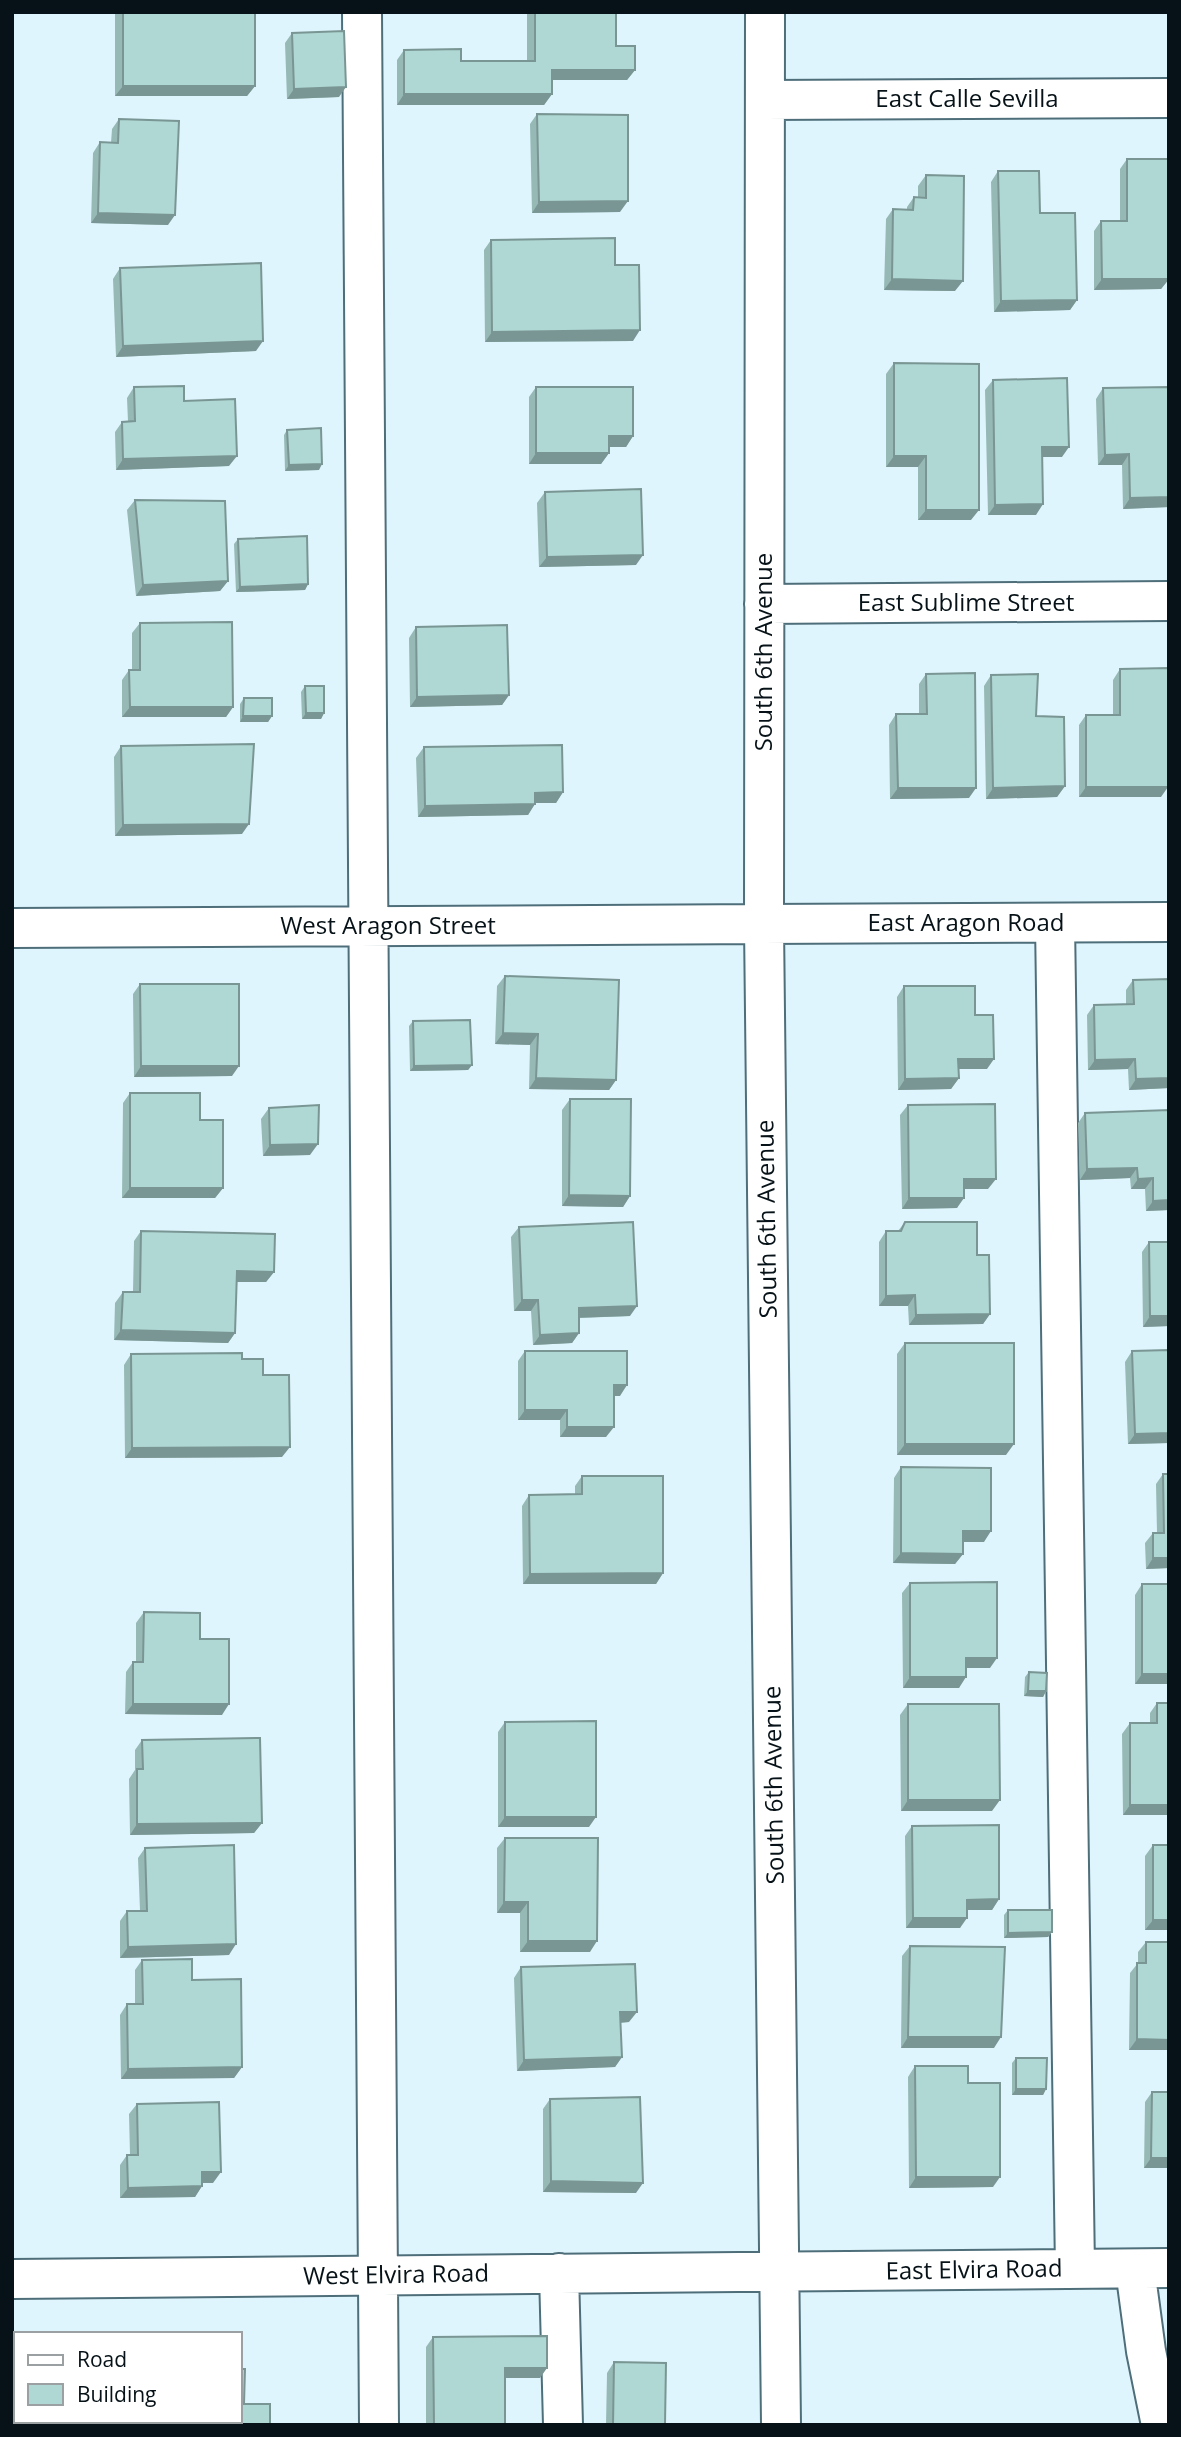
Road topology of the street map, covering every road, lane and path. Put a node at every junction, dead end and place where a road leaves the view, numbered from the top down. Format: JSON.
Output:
{"nodes":[{"id":1,"x":362,"y":12,"type":"edge"},
{"id":2,"x":765,"y":12,"type":"edge"},
{"id":3,"x":1169,"y":98,"type":"edge"},
{"id":4,"x":765,"y":100,"type":"junction"},
{"id":5,"x":1169,"y":601,"type":"edge"},
{"id":6,"x":764,"y":604,"type":"junction"},
{"id":7,"x":1169,"y":922,"type":"edge"},
{"id":8,"x":1055,"y":923,"type":"junction"},
{"id":9,"x":764,"y":925,"type":"junction"},
{"id":10,"x":368,"y":926,"type":"junction"},
{"id":11,"x":12,"y":928,"type":"edge"},
{"id":12,"x":1075,"y":2269,"type":"junction"},
{"id":13,"x":1152,"y":2269,"type":"edge"},
{"id":14,"x":780,"y":2272,"type":"junction"},
{"id":15,"x":559,"y":2273,"type":"junction"},
{"id":16,"x":378,"y":2276,"type":"junction"},
{"id":17,"x":12,"y":2279,"type":"edge"},
{"id":18,"x":379,"y":2425,"type":"edge"},
{"id":19,"x":563,"y":2425,"type":"edge"},
{"id":20,"x":781,"y":2425,"type":"edge"},
{"id":21,"x":1161,"y":2425,"type":"edge"}],
"edges":[{"from":1,"to":10,"type":"street"},
{"from":2,"to":4,"type":"street","name":"South 6th Avenue"},
{"from":3,"to":4,"type":"street","name":"East Calle Sevilla"},
{"from":4,"to":6,"type":"street","name":"South 6th Avenue"},
{"from":5,"to":6,"type":"street","name":"East Sublime Street"},
{"from":6,"to":9,"type":"street","name":"South 6th Avenue"},
{"from":7,"to":8,"type":"street","name":"East Aragon Road"},
{"from":8,"to":9,"type":"street","name":"East Aragon Road"},
{"from":8,"to":12,"type":"street"},
{"from":9,"to":10,"type":"street","name":"West Aragon Street"},
{"from":9,"to":14,"type":"street","name":"South 6th Avenue"},
{"from":10,"to":11,"type":"street","name":"West Aragon Street"},
{"from":10,"to":16,"type":"street"},
{"from":12,"to":13,"type":"street","name":"East Elvira Road"},
{"from":12,"to":14,"type":"street","name":"East Elvira Road"},
{"from":13,"to":21,"type":"street"},
{"from":14,"to":15,"type":"street","name":"West Elvira Road"},
{"from":14,"to":20,"type":"street","name":"South 6th Avenue"},
{"from":15,"to":16,"type":"street","name":"West Elvira Road"},
{"from":15,"to":19,"type":"street"},
{"from":16,"to":17,"type":"street","name":"West Elvira Road"},
{"from":16,"to":18,"type":"street"}]}
